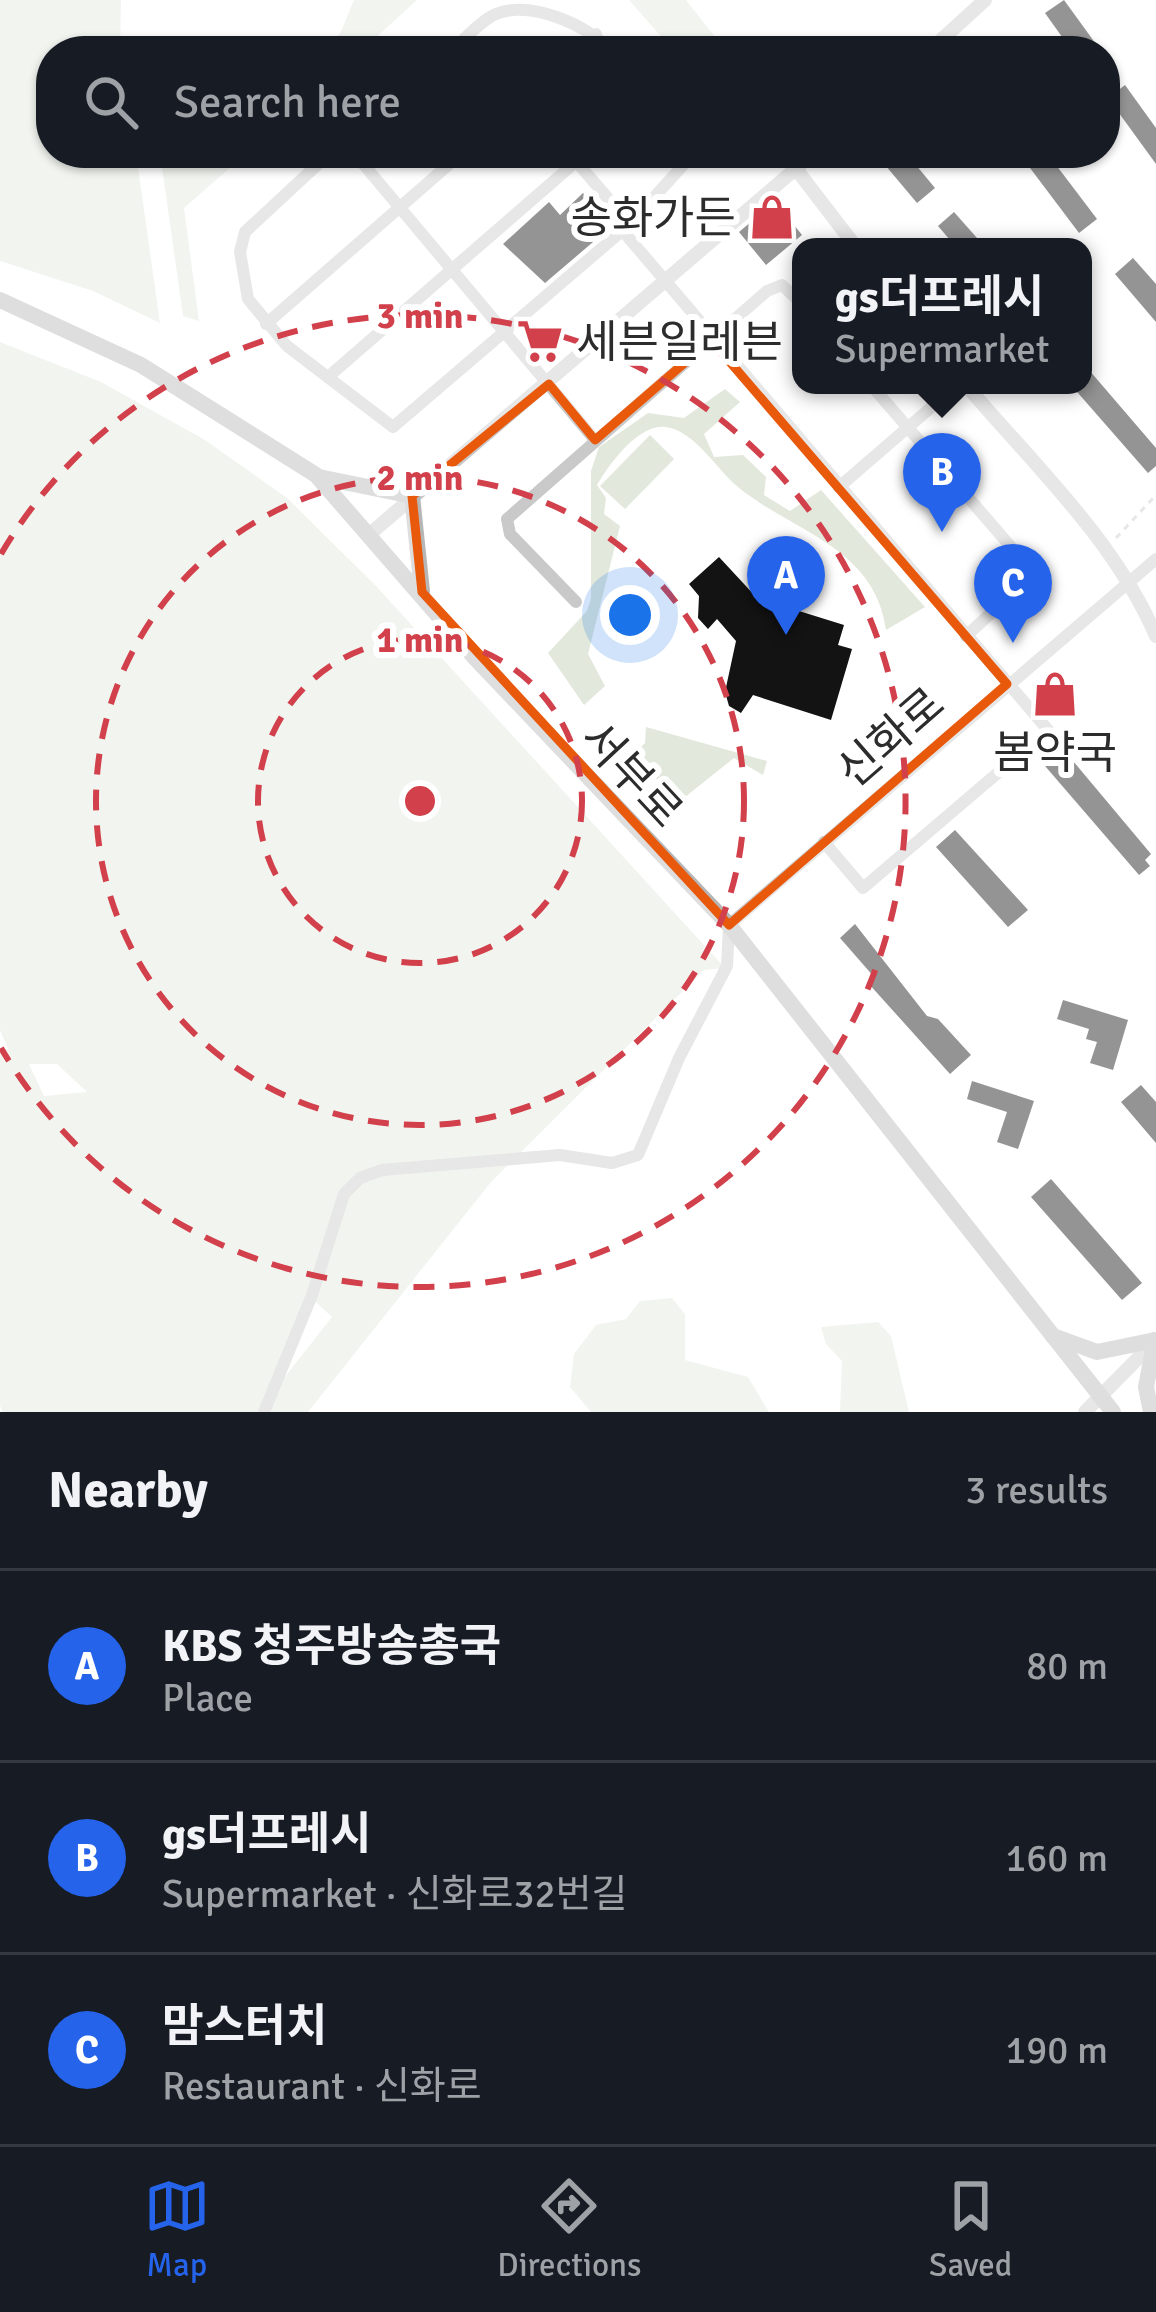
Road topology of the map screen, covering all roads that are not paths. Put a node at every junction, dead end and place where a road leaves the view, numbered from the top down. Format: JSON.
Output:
{"nodes":[{"id":1,"x":985,"y":0,"type":"edge"},
{"id":2,"x":596,"y":34,"type":"edge"},
{"id":3,"x":470,"y":36,"type":"edge"},
{"id":4,"x":945,"y":36,"type":"edge"},
{"id":5,"x":315,"y":168,"type":"edge"},
{"id":6,"x":366,"y":168,"type":"edge"},
{"id":7,"x":444,"y":168,"type":"edge"},
{"id":8,"x":564,"y":168,"type":"edge"},
{"id":9,"x":585,"y":168,"type":"edge"},
{"id":10,"x":680,"y":168,"type":"edge"},
{"id":11,"x":796,"y":170,"type":"joint"},
{"id":12,"x":398,"y":208,"type":"junction"},
{"id":13,"x":626,"y":227,"type":"junction"},
{"id":14,"x":849,"y":238,"type":"edge"},
{"id":15,"x":452,"y":270,"type":"junction"},
{"id":16,"x":666,"y":277,"type":"junction"},
{"id":17,"x":792,"y":292,"type":"edge"},
{"id":18,"x":0,"y":300,"type":"edge"},
{"id":19,"x":266,"y":323,"type":"junction"},
{"id":20,"x":505,"y":331,"type":"junction"},
{"id":21,"x":711,"y":340,"type":"junction"},
{"id":22,"x":328,"y":377,"type":"junction"},
{"id":23,"x":549,"y":384,"type":"junction"},
{"id":24,"x":879,"y":394,"type":"edge"},
{"id":25,"x":946,"y":394,"type":"edge"},
{"id":26,"x":974,"y":394,"type":"edge"},
{"id":27,"x":908,"y":428,"type":"junction"},
{"id":28,"x":596,"y":440,"type":"junction"},
{"id":29,"x":316,"y":476,"type":"junction"},
{"id":30,"x":839,"y":487,"type":"junction"},
{"id":31,"x":412,"y":496,"type":"junction"},
{"id":32,"x":371,"y":533,"type":"junction"},
{"id":33,"x":1156,"y":559,"type":"edge"},
{"id":34,"x":1130,"y":579,"type":"junction"},
{"id":35,"x":422,"y":592,"type":"junction"},
{"id":36,"x":576,"y":602,"type":"dead end"},
{"id":37,"x":966,"y":635,"type":"junction"},
{"id":38,"x":1156,"y":637,"type":"edge"},
{"id":39,"x":1007,"y":684,"type":"junction"},
{"id":40,"x":824,"y":842,"type":"junction"},
{"id":41,"x":729,"y":925,"type":"junction"},
{"id":42,"x":1050,"y":1335,"type":"junction"},
{"id":43,"x":1156,"y":1340,"type":"edge"},
{"id":44,"x":1099,"y":1396,"type":"junction"},
{"id":45,"x":264,"y":1412,"type":"edge"},
{"id":46,"x":1085,"y":1412,"type":"edge"},
{"id":47,"x":1113,"y":1412,"type":"edge"},
{"id":48,"x":1151,"y":1412,"type":"edge"}],
"edges":[{"from":1,"to":4,"type":"street"},
{"from":2,"to":3,"type":"street"},
{"from":5,"to":19,"type":"street"},
{"from":6,"to":12,"type":"street"},
{"from":7,"to":12,"type":"street"},
{"from":8,"to":15,"type":"street"},
{"from":9,"to":13,"type":"street"},
{"from":10,"to":13,"type":"street"},
{"from":11,"to":14,"type":"street"},
{"from":11,"to":16,"type":"street"},
{"from":12,"to":15,"type":"street"},
{"from":12,"to":19,"type":"street"},
{"from":13,"to":16,"type":"street"},
{"from":13,"to":20,"type":"street"},
{"from":15,"to":20,"type":"street"},
{"from":15,"to":22,"type":"street"},
{"from":16,"to":21,"type":"street"},
{"from":16,"to":23,"type":"street"},
{"from":17,"to":21,"type":"street"},
{"from":18,"to":29,"type":"main road","name":"서부로"},
{"from":19,"to":22,"type":"street"},
{"from":20,"to":22,"type":"street"},
{"from":20,"to":23,"type":"street"},
{"from":21,"to":28,"type":"street"},
{"from":21,"to":30,"type":"street"},
{"from":23,"to":28,"type":"street"},
{"from":23,"to":31,"type":"street"},
{"from":24,"to":27,"type":"street"},
{"from":25,"to":27,"type":"street"},
{"from":26,"to":34,"type":"street"},
{"from":27,"to":30,"type":"street"},
{"from":27,"to":37,"type":"street"},
{"from":28,"to":36,"type":"street"},
{"from":29,"to":31,"type":"main road"},
{"from":29,"to":32,"type":"main road","name":"서부로"},
{"from":30,"to":37,"type":"street"},
{"from":31,"to":32,"type":"street"},
{"from":31,"to":35,"type":"main road"},
{"from":32,"to":35,"type":"main road","name":"서부로"},
{"from":33,"to":34,"type":"street","name":"신화로"},
{"from":34,"to":38,"type":"street"},
{"from":34,"to":39,"type":"street","name":"신화로"},
{"from":35,"to":41,"type":"main road","name":"서부로"},
{"from":37,"to":39,"type":"street"},
{"from":39,"to":40,"type":"street","name":"신화로"},
{"from":39,"to":40,"type":"street"},
{"from":40,"to":41,"type":"street","name":"신화로"},
{"from":41,"to":42,"type":"main road","name":"서부로"},
{"from":41,"to":45,"type":"street"},
{"from":42,"to":43,"type":"main road"},
{"from":42,"to":44,"type":"main road","name":"서부로"},
{"from":43,"to":44,"type":"street"},
{"from":43,"to":48,"type":"main road"},
{"from":44,"to":46,"type":"street"},
{"from":44,"to":47,"type":"main road","name":"서부로"}]}
